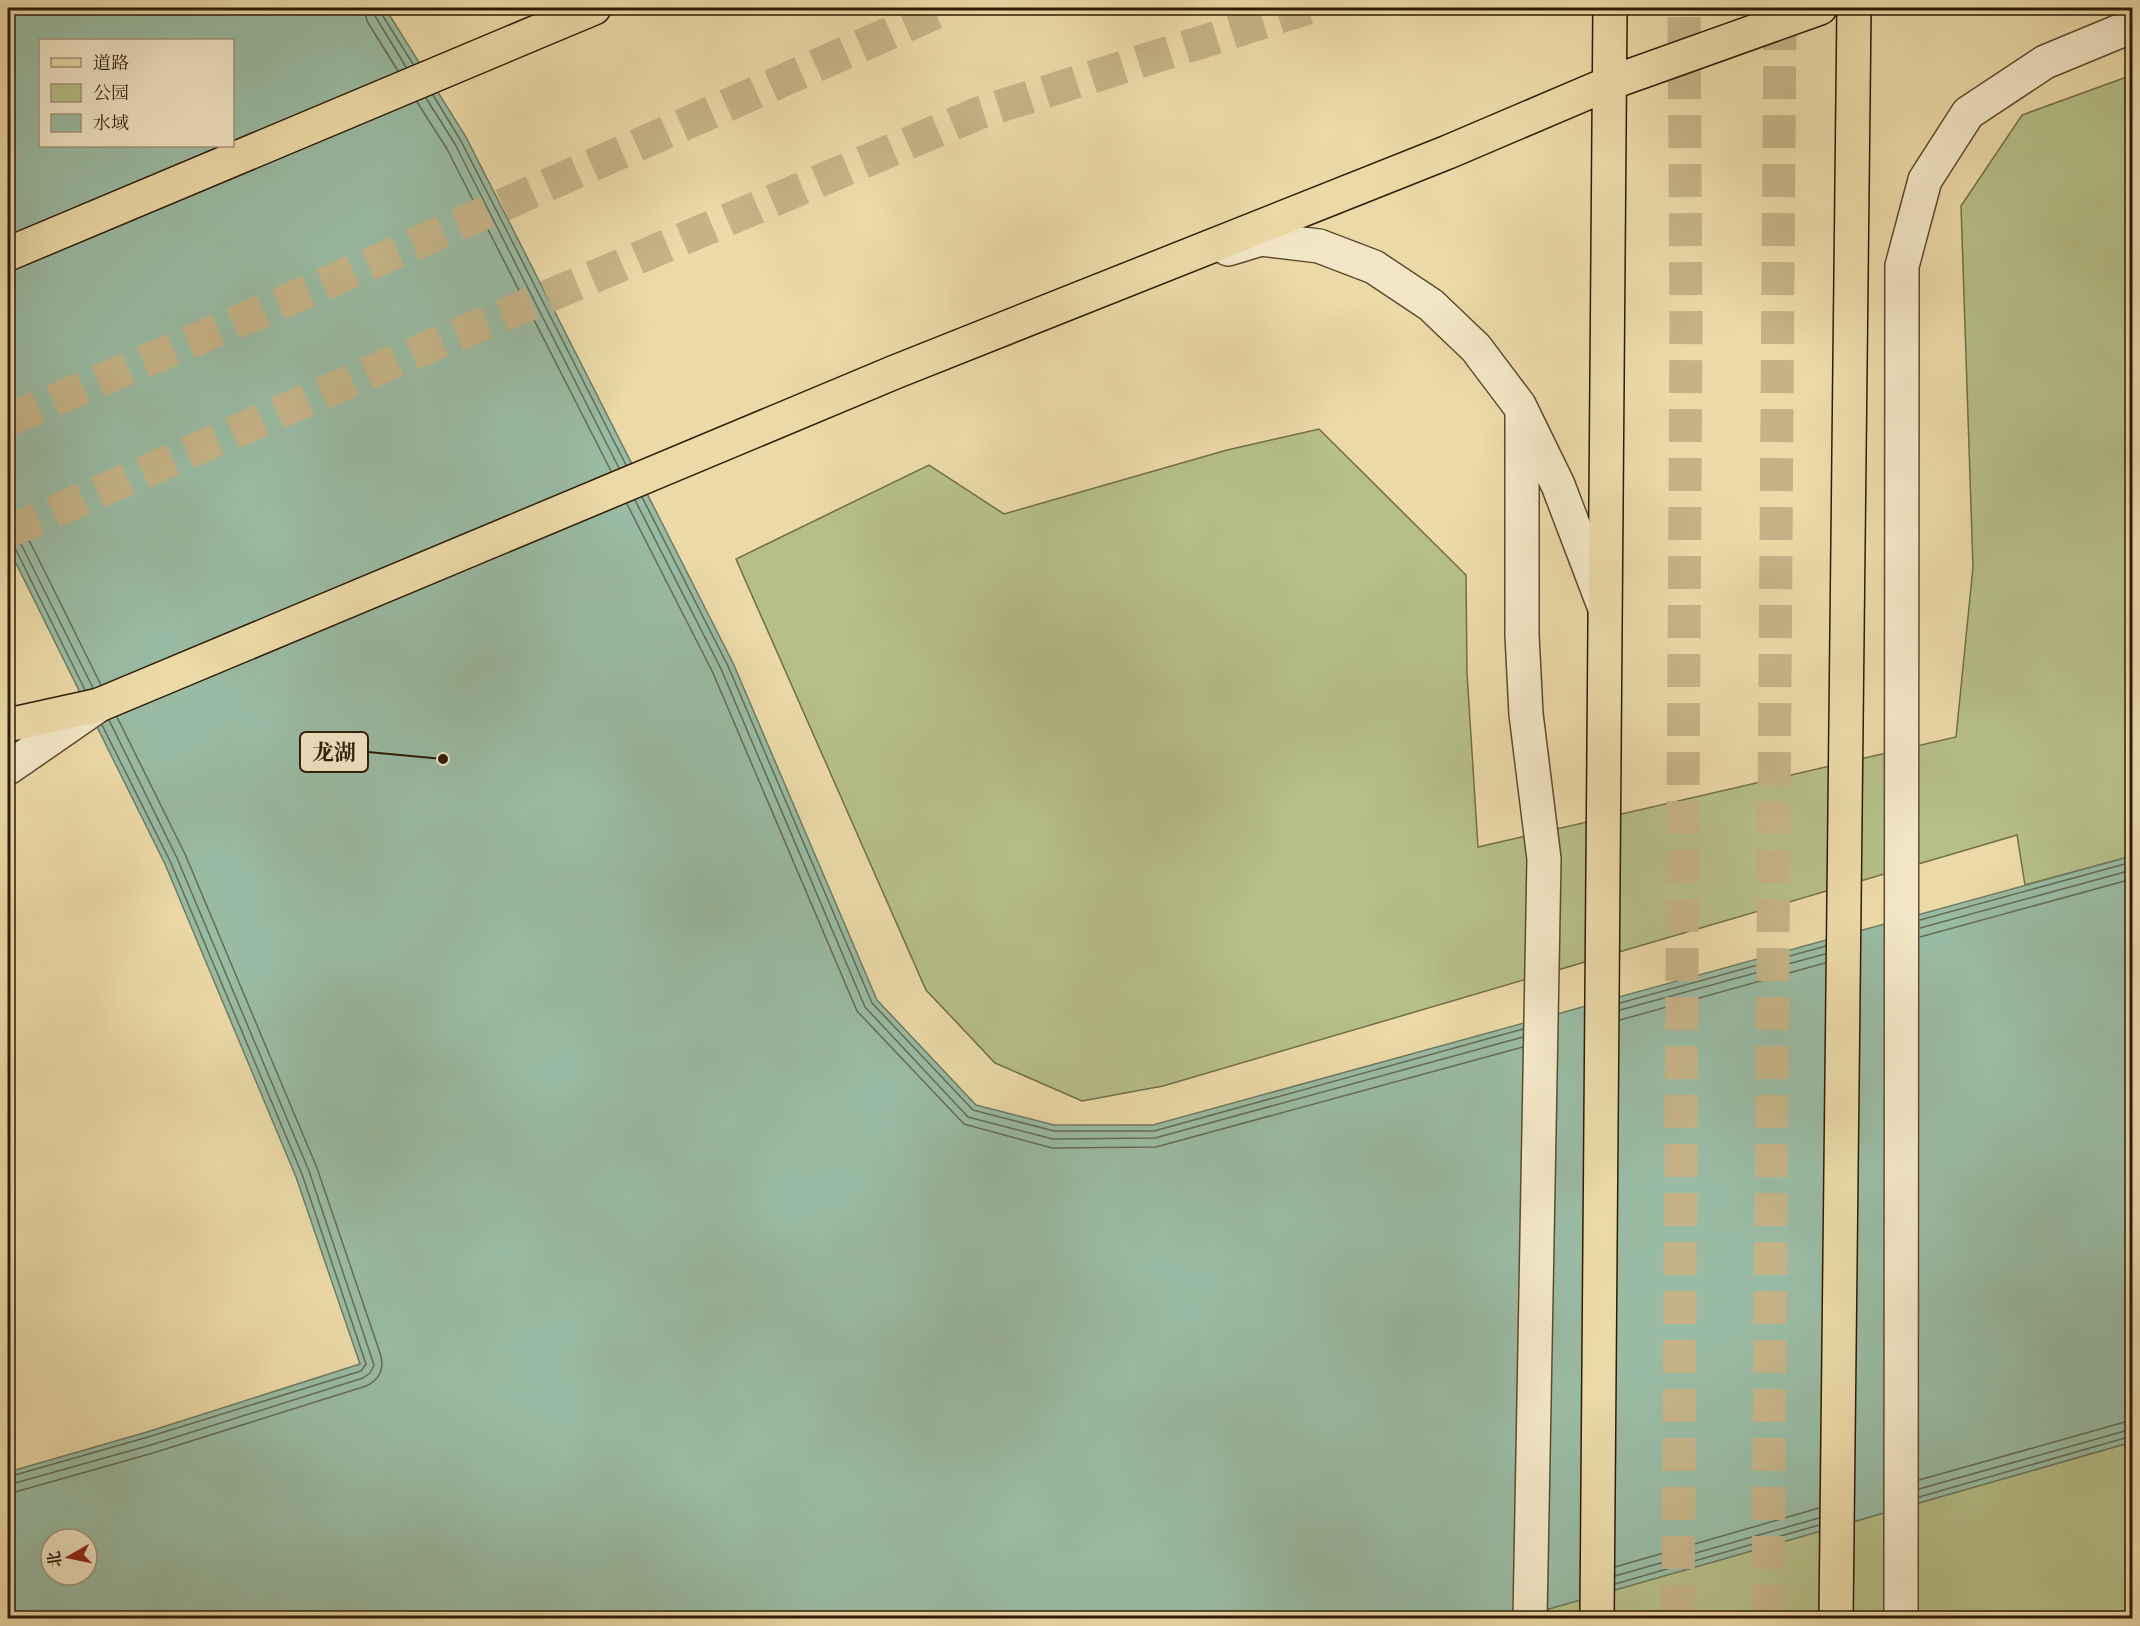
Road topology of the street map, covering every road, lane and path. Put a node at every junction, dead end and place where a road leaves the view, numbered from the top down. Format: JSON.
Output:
{"nodes":[{"id":1,"x":594,"y":8,"type":"edge"},
{"id":2,"x":1611,"y":8,"type":"edge"},
{"id":3,"x":1820,"y":8,"type":"edge"},
{"id":4,"x":1854,"y":8,"type":"edge"},
{"id":5,"x":2133,"y":26,"type":"edge"},
{"id":6,"x":1610,"y":83,"type":"junction"},
{"id":7,"x":8,"y":254,"type":"edge"},
{"id":8,"x":1143,"y":273,"type":"junction"},
{"id":9,"x":1522,"y":413,"type":"junction"},
{"id":10,"x":1604,"y":607,"type":"junction"},
{"id":11,"x":99,"y":705,"type":"junction"},
{"id":12,"x":8,"y":725,"type":"edge"},
{"id":13,"x":8,"y":768,"type":"edge"},
{"id":14,"x":1530,"y":1618,"type":"edge"},
{"id":15,"x":1597,"y":1618,"type":"edge"},
{"id":16,"x":1836,"y":1618,"type":"edge"},
{"id":17,"x":1901,"y":1618,"type":"edge"}],
"edges":[{"from":1,"to":7,"type":"main road"},
{"from":2,"to":6,"type":"main road"},
{"from":3,"to":6,"type":"main road"},
{"from":4,"to":16,"type":"main road"},
{"from":5,"to":17,"type":"street"},
{"from":6,"to":8,"type":"main road"},
{"from":6,"to":10,"type":"main road"},
{"from":8,"to":9,"type":"street"},
{"from":8,"to":11,"type":"main road"},
{"from":9,"to":10,"type":"street"},
{"from":9,"to":14,"type":"street"},
{"from":10,"to":15,"type":"main road"},
{"from":11,"to":12,"type":"main road"},
{"from":11,"to":13,"type":"street"}]}
